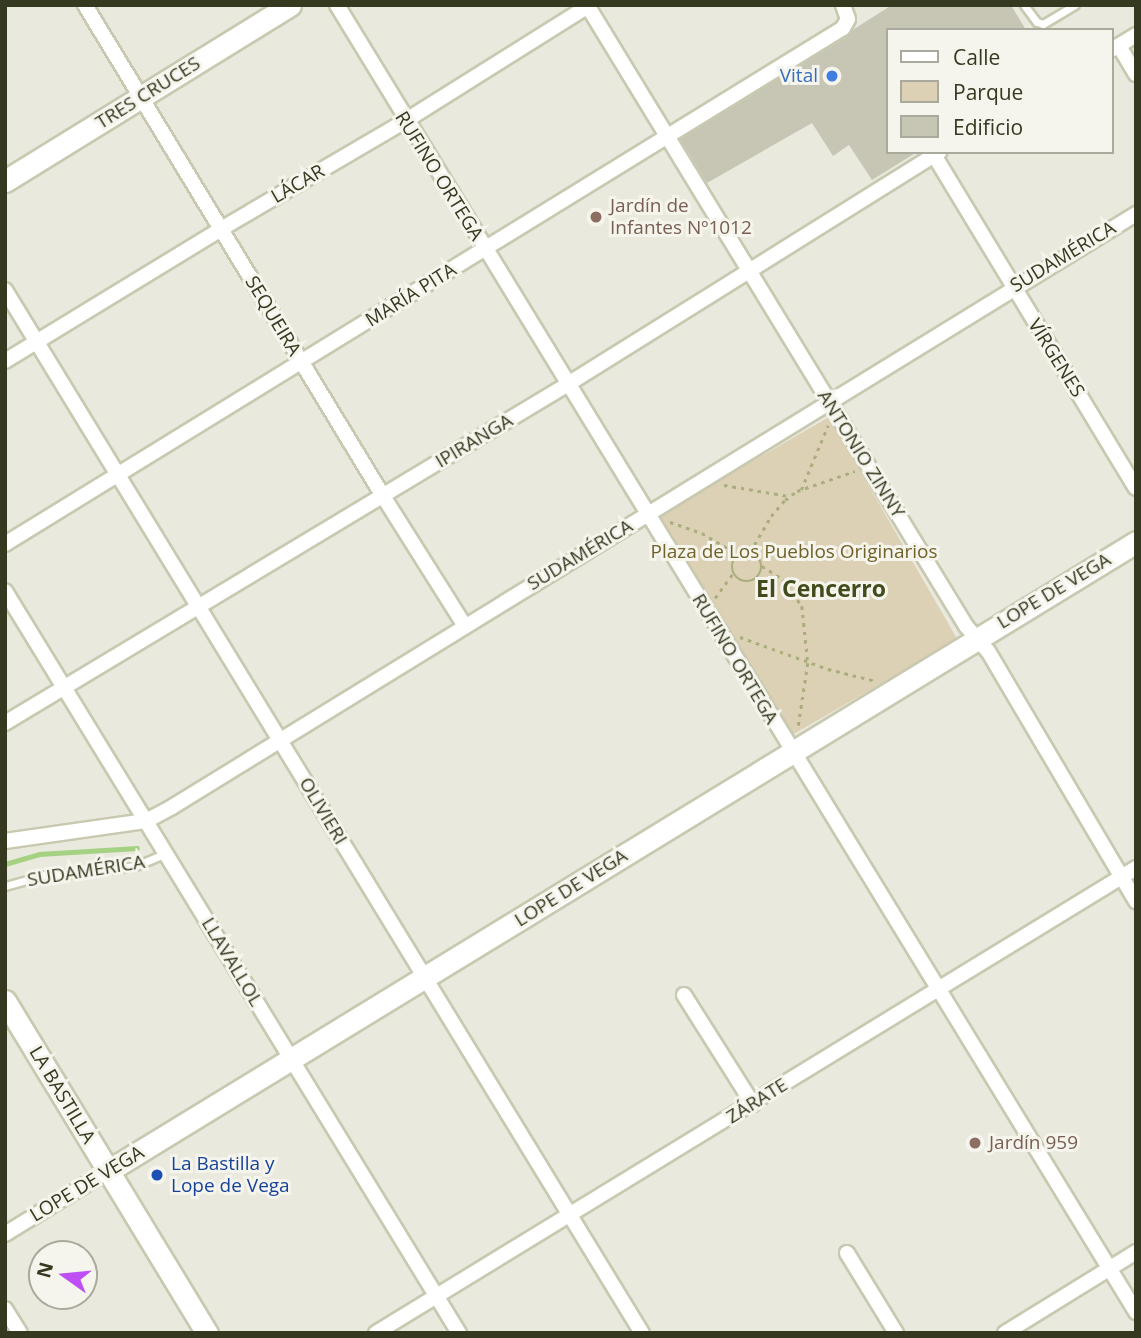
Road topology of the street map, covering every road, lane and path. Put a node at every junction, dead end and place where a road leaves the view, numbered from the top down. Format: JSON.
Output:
{"nodes":[{"id":1,"x":85,"y":5,"type":"edge"},
{"id":2,"x":290,"y":5,"type":"edge"},
{"id":3,"x":337,"y":5,"type":"edge"},
{"id":4,"x":1024,"y":5,"type":"edge"},
{"id":5,"x":1075,"y":5,"type":"edge"},
{"id":6,"x":588,"y":6,"type":"edge"},
{"id":7,"x":846,"y":12,"type":"edge"},
{"id":8,"x":1136,"y":35,"type":"edge"},
{"id":9,"x":1115,"y":48,"type":"edge"},
{"id":10,"x":1136,"y":74,"type":"edge"},
{"id":11,"x":142,"y":97,"type":"junction"},
{"id":12,"x":405,"y":121,"type":"junction"},
{"id":13,"x":668,"y":138,"type":"junction"},
{"id":14,"x":937,"y":154,"type":"edge"},
{"id":15,"x":5,"y":181,"type":"edge"},
{"id":16,"x":1136,"y":214,"type":"edge"},
{"id":17,"x":221,"y":229,"type":"junction"},
{"id":18,"x":484,"y":250,"type":"junction"},
{"id":19,"x":748,"y":271,"type":"junction"},
{"id":20,"x":1013,"y":288,"type":"junction"},
{"id":21,"x":5,"y":290,"type":"edge"},
{"id":22,"x":36,"y":342,"type":"junction"},
{"id":23,"x":5,"y":361,"type":"edge"},
{"id":24,"x":301,"y":362,"type":"junction"},
{"id":25,"x":568,"y":384,"type":"junction"},
{"id":26,"x":833,"y":408,"type":"junction"},
{"id":27,"x":869,"y":468,"type":"junction"},
{"id":28,"x":117,"y":476,"type":"junction"},
{"id":29,"x":705,"y":479,"type":"junction"},
{"id":30,"x":1136,"y":488,"type":"edge"},
{"id":31,"x":801,"y":489,"type":"junction"},
{"id":32,"x":383,"y":496,"type":"junction"},
{"id":33,"x":789,"y":496,"type":"junction"},
{"id":34,"x":647,"y":514,"type":"junction"},
{"id":35,"x":1136,"y":541,"type":"edge"},
{"id":36,"x":5,"y":544,"type":"edge"},
{"id":37,"x":750,"y":552,"type":"junction"},
{"id":38,"x":739,"y":555,"type":"junction"},
{"id":39,"x":762,"y":566,"type":"junction"},
{"id":40,"x":733,"y":573,"type":"junction"},
{"id":41,"x":5,"y":591,"type":"edge"},
{"id":42,"x":197,"y":607,"type":"junction"},
{"id":43,"x":706,"y":611,"type":"junction"},
{"id":44,"x":464,"y":626,"type":"junction"},
{"id":45,"x":977,"y":638,"type":"junction"},
{"id":46,"x":724,"y":642,"type":"junction"},
{"id":47,"x":808,"y":661,"type":"junction"},
{"id":48,"x":65,"y":688,"type":"junction"},
{"id":49,"x":896,"y":688,"type":"junction"},
{"id":50,"x":5,"y":723,"type":"edge"},
{"id":51,"x":279,"y":739,"type":"junction"},
{"id":52,"x":792,"y":752,"type":"junction"},
{"id":53,"x":146,"y":821,"type":"junction"},
{"id":54,"x":5,"y":841,"type":"edge"},
{"id":55,"x":166,"y":853,"type":"junction"},
{"id":56,"x":1136,"y":868,"type":"edge"},
{"id":57,"x":1121,"y":877,"type":"junction"},
{"id":58,"x":5,"y":886,"type":"edge"},
{"id":59,"x":1136,"y":901,"type":"edge"},
{"id":60,"x":425,"y":978,"type":"junction"},
{"id":61,"x":936,"y":990,"type":"junction"},
{"id":62,"x":684,"y":995,"type":"dead end"},
{"id":63,"x":5,"y":1001,"type":"edge"},
{"id":64,"x":292,"y":1061,"type":"junction"},
{"id":65,"x":753,"y":1104,"type":"junction"},
{"id":66,"x":108,"y":1171,"type":"junction"},
{"id":67,"x":570,"y":1214,"type":"junction"},
{"id":68,"x":5,"y":1234,"type":"edge"},
{"id":69,"x":1136,"y":1252,"type":"edge"},
{"id":70,"x":848,"y":1253,"type":"dead end"},
{"id":71,"x":1109,"y":1268,"type":"junction"},
{"id":72,"x":437,"y":1296,"type":"junction"},
{"id":73,"x":5,"y":1310,"type":"edge"},
{"id":74,"x":1136,"y":1312,"type":"edge"},
{"id":75,"x":20,"y":1333,"type":"edge"},
{"id":76,"x":207,"y":1333,"type":"edge"},
{"id":77,"x":376,"y":1333,"type":"edge"},
{"id":78,"x":459,"y":1333,"type":"edge"},
{"id":79,"x":642,"y":1333,"type":"edge"},
{"id":80,"x":896,"y":1333,"type":"edge"},
{"id":81,"x":1005,"y":1333,"type":"edge"}],
"edges":[{"from":1,"to":11,"type":"street","name":"SEQUEIRA"},
{"from":2,"to":11,"type":"street","name":"TRES CRUCES"},
{"from":3,"to":12,"type":"street","name":"RUFINO ORTEGA"},
{"from":4,"to":5,"type":"lane"},
{"from":6,"to":12,"type":"street","name":"LÁCAR"},
{"from":6,"to":13,"type":"street","name":"ANTONIO ZINNY"},
{"from":7,"to":13,"type":"street","name":"MARÍA PITA"},
{"from":8,"to":9,"type":"street"},
{"from":9,"to":10,"type":"street"},
{"from":11,"to":15,"type":"street","name":"TRES CRUCES"},
{"from":11,"to":17,"type":"street","name":"SEQUEIRA"},
{"from":12,"to":17,"type":"street","name":"LÁCAR"},
{"from":12,"to":18,"type":"street","name":"RUFINO ORTEGA"},
{"from":13,"to":18,"type":"street","name":"MARÍA PITA"},
{"from":13,"to":19,"type":"street","name":"ANTONIO ZINNY"},
{"from":14,"to":19,"type":"street","name":"IPIRANGA"},
{"from":14,"to":20,"type":"street","name":"VÍRGENES"},
{"from":16,"to":20,"type":"street","name":"SUDAMÉRICA"},
{"from":17,"to":22,"type":"street","name":"LÁCAR"},
{"from":17,"to":24,"type":"street","name":"SEQUEIRA"},
{"from":18,"to":24,"type":"street","name":"MARÍA PITA"},
{"from":18,"to":25,"type":"street","name":"RUFINO ORTEGA"},
{"from":19,"to":25,"type":"street","name":"IPIRANGA"},
{"from":19,"to":26,"type":"street","name":"ANTONIO ZINNY"},
{"from":20,"to":26,"type":"street","name":"SUDAMÉRICA"},
{"from":20,"to":30,"type":"street","name":"VÍRGENES"},
{"from":21,"to":22,"type":"street","name":"OLIVIERI"},
{"from":22,"to":23,"type":"street","name":"LÁCAR"},
{"from":22,"to":28,"type":"street","name":"OLIVIERI"},
{"from":24,"to":28,"type":"street","name":"MARÍA PITA"},
{"from":24,"to":32,"type":"street","name":"SEQUEIRA"},
{"from":25,"to":32,"type":"street","name":"IPIRANGA"},
{"from":25,"to":34,"type":"street","name":"RUFINO ORTEGA"},
{"from":26,"to":27,"type":"street","name":"ANTONIO ZINNY"},
{"from":26,"to":29,"type":"street","name":"SUDAMÉRICA"},
{"from":26,"to":31,"type":"path"},
{"from":27,"to":31,"type":"path"},
{"from":27,"to":45,"type":"street","name":"ANTONIO ZINNY"},
{"from":28,"to":36,"type":"street","name":"MARÍA PITA"},
{"from":28,"to":42,"type":"street","name":"OLIVIERI"},
{"from":29,"to":33,"type":"path"},
{"from":29,"to":34,"type":"street","name":"SUDAMÉRICA"},
{"from":31,"to":33,"type":"path"},
{"from":32,"to":42,"type":"street","name":"IPIRANGA"},
{"from":32,"to":44,"type":"street","name":"SEQUEIRA"},
{"from":33,"to":37,"type":"path"},
{"from":34,"to":38,"type":"path"},
{"from":34,"to":43,"type":"street","name":"RUFINO ORTEGA"},
{"from":34,"to":44,"type":"street","name":"SUDAMÉRICA"},
{"from":35,"to":45,"type":"street","name":"LOPE DE VEGA"},
{"from":37,"to":38,"type":"path"},
{"from":37,"to":39,"type":"path"},
{"from":38,"to":40,"type":"path"},
{"from":39,"to":40,"type":"path"},
{"from":39,"to":47,"type":"path"},
{"from":40,"to":43,"type":"path"},
{"from":41,"to":48,"type":"street","name":"LLAVALLOL"},
{"from":42,"to":48,"type":"street","name":"IPIRANGA"},
{"from":42,"to":51,"type":"street","name":"OLIVIERI"},
{"from":43,"to":46,"type":"street","name":"RUFINO ORTEGA"},
{"from":44,"to":51,"type":"street","name":"SUDAMÉRICA"},
{"from":45,"to":49,"type":"street","name":"LOPE DE VEGA"},
{"from":45,"to":57,"type":"street","name":"ANTONIO ZINNY"},
{"from":46,"to":47,"type":"path"},
{"from":46,"to":52,"type":"street","name":"RUFINO ORTEGA"},
{"from":47,"to":49,"type":"path"},
{"from":47,"to":52,"type":"path"},
{"from":48,"to":50,"type":"street","name":"IPIRANGA"},
{"from":48,"to":53,"type":"street","name":"LLAVALLOL"},
{"from":49,"to":52,"type":"street","name":"LOPE DE VEGA"},
{"from":51,"to":53,"type":"street","name":"SUDAMÉRICA"},
{"from":51,"to":60,"type":"street","name":"OLIVIERI"},
{"from":52,"to":60,"type":"street","name":"LOPE DE VEGA"},
{"from":52,"to":61,"type":"street","name":"RUFINO ORTEGA"},
{"from":53,"to":54,"type":"street","name":"SUDAMÉRICA"},
{"from":53,"to":55,"type":"street","name":"LLAVALLOL"},
{"from":55,"to":58,"type":"lane","name":"SUDAMÉRICA"},
{"from":55,"to":64,"type":"street","name":"LLAVALLOL"},
{"from":56,"to":57,"type":"street","name":"ZÁRATE"},
{"from":57,"to":59,"type":"street","name":"ANTONIO ZINNY"},
{"from":57,"to":61,"type":"street","name":"ZÁRATE"},
{"from":60,"to":64,"type":"street","name":"LOPE DE VEGA"},
{"from":60,"to":67,"type":"street","name":"OLIVIERI"},
{"from":61,"to":65,"type":"street","name":"ZÁRATE"},
{"from":61,"to":71,"type":"street","name":"RUFINO ORTEGA"},
{"from":62,"to":65,"type":"street"},
{"from":63,"to":66,"type":"street","name":"LA BASTILLA"},
{"from":64,"to":66,"type":"street","name":"LOPE DE VEGA"},
{"from":64,"to":72,"type":"street","name":"LLAVALLOL"},
{"from":65,"to":67,"type":"street","name":"ZÁRATE"},
{"from":66,"to":68,"type":"street","name":"LOPE DE VEGA"},
{"from":66,"to":76,"type":"street","name":"LA BASTILLA"},
{"from":67,"to":72,"type":"street","name":"ZÁRATE"},
{"from":67,"to":79,"type":"street","name":"OLIVIERI"},
{"from":69,"to":71,"type":"street"},
{"from":70,"to":80,"type":"street"},
{"from":71,"to":74,"type":"street","name":"RUFINO ORTEGA"},
{"from":71,"to":81,"type":"street"},
{"from":72,"to":77,"type":"street","name":"ZÁRATE"},
{"from":72,"to":78,"type":"street","name":"LLAVALLOL"},
{"from":73,"to":75,"type":"street"}]}
